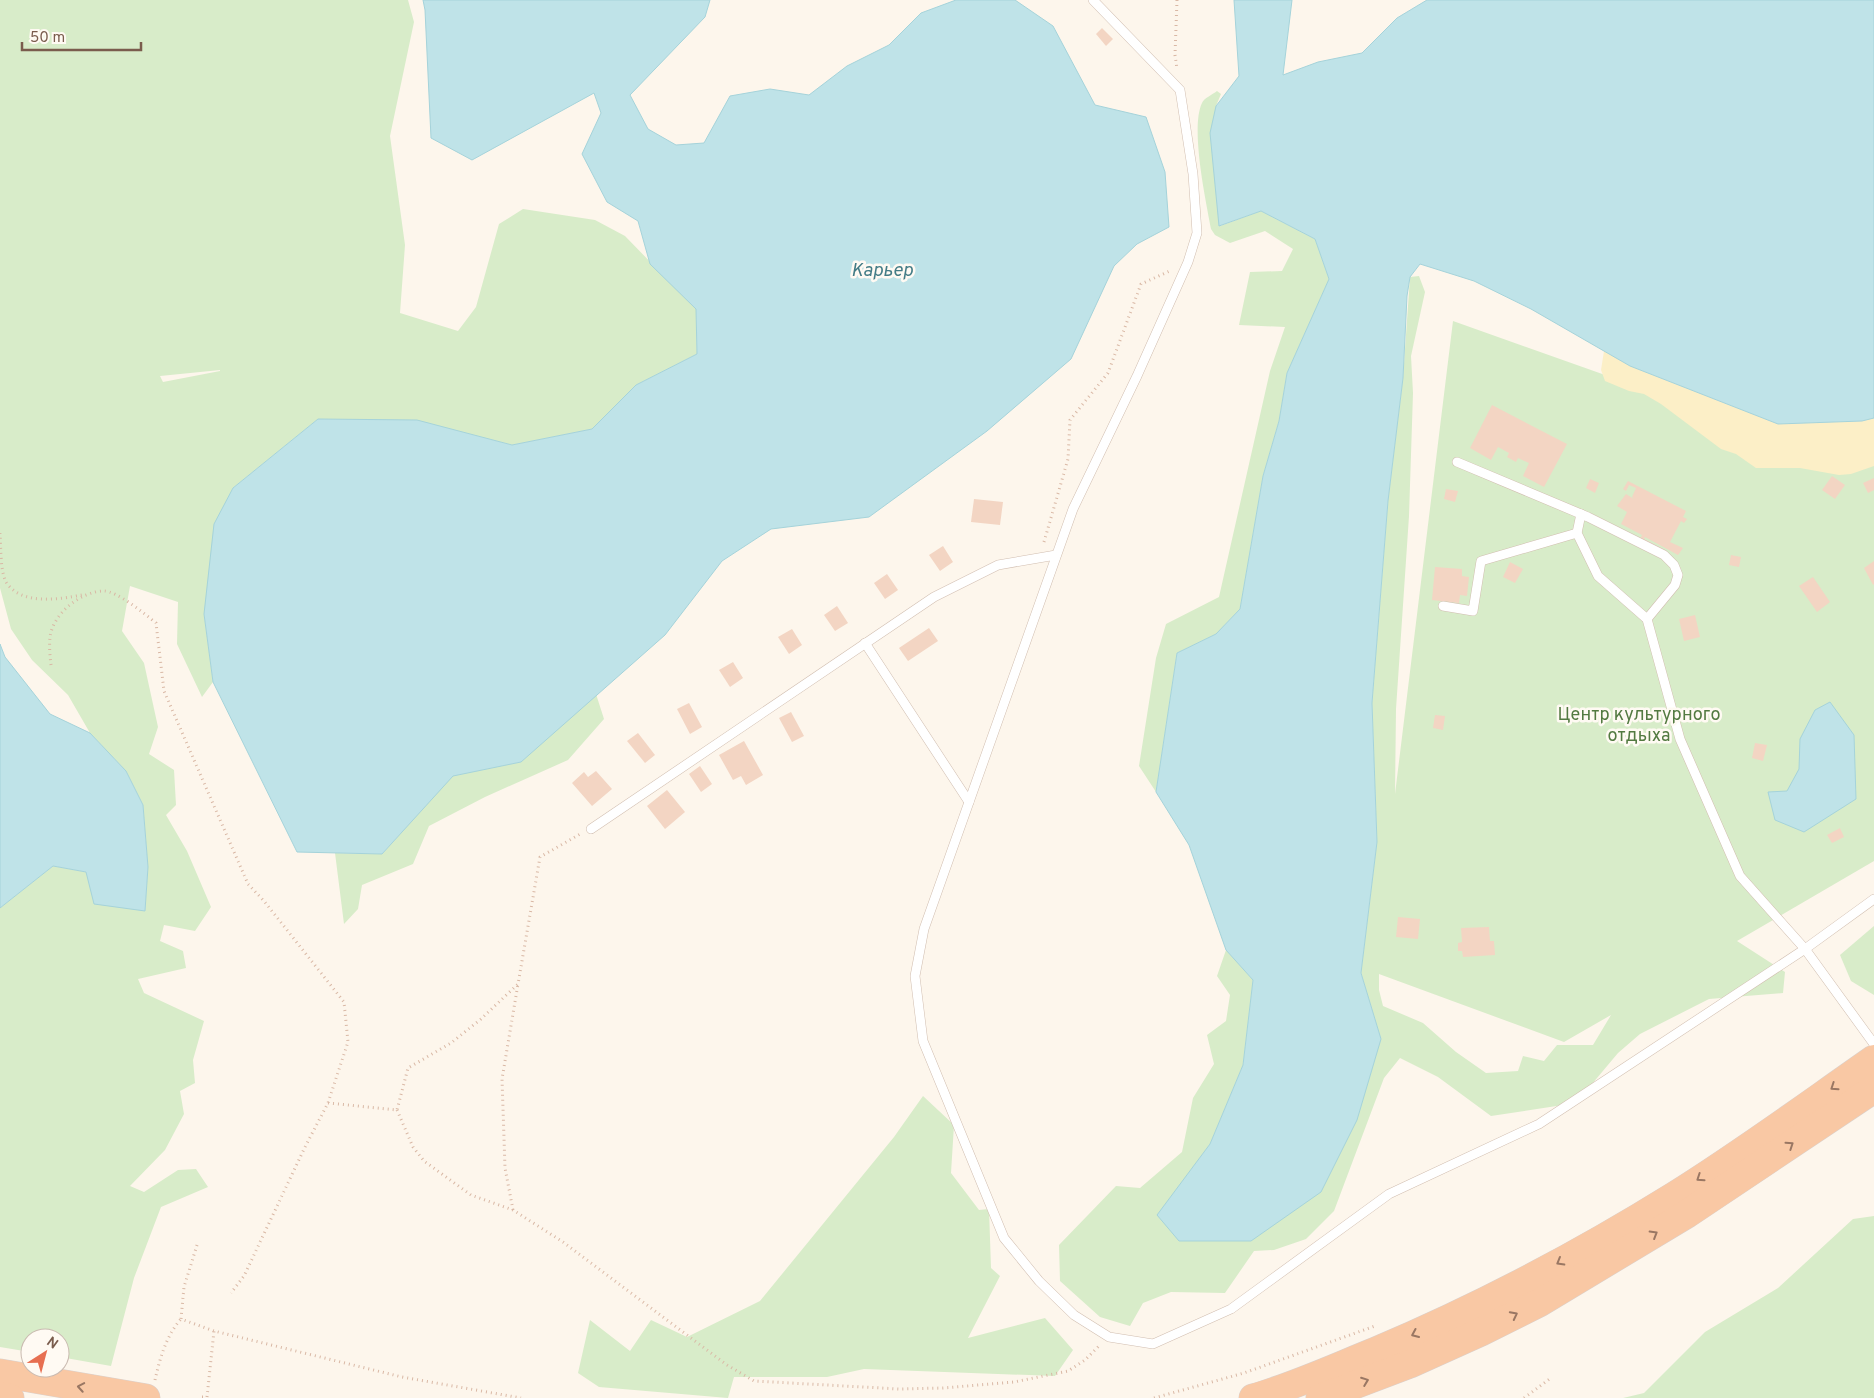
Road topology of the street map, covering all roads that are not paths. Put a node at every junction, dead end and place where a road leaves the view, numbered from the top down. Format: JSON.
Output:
{"nodes":[{"id":1,"x":1093,"y":0,"type":"edge"},
{"id":2,"x":1457,"y":462,"type":"dead end"},
{"id":3,"x":1581,"y":514,"type":"junction"},
{"id":4,"x":1577,"y":533,"type":"junction"},
{"id":5,"x":1056,"y":555,"type":"junction"},
{"id":6,"x":1443,"y":606,"type":"dead end"},
{"id":7,"x":1647,"y":619,"type":"junction"},
{"id":8,"x":865,"y":643,"type":"junction"},
{"id":9,"x":969,"y":802,"type":"junction"},
{"id":10,"x":591,"y":829,"type":"road end"},
{"id":11,"x":1874,"y":899,"type":"edge"},
{"id":12,"x":1805,"y":949,"type":"junction"},
{"id":13,"x":1874,"y":1044,"type":"edge"},
{"id":14,"x":1874,"y":1059,"type":"edge"},
{"id":15,"x":1874,"y":1089,"type":"edge"},
{"id":16,"x":0,"y":1372,"type":"edge"},
{"id":17,"x":151,"y":1387,"type":"edge"},
{"id":18,"x":0,"y":1396,"type":"edge"},
{"id":19,"x":10,"y":1398,"type":"edge"},
{"id":20,"x":1253,"y":1398,"type":"edge"},
{"id":21,"x":1320,"y":1398,"type":"edge"}],
"edges":[{"from":1,"to":5,"type":"lane"},
{"from":2,"to":3,"type":"lane"},
{"from":3,"to":4,"type":"lane"},
{"from":3,"to":7,"type":"lane"},
{"from":4,"to":6,"type":"lane"},
{"from":4,"to":7,"type":"lane"},
{"from":5,"to":8,"type":"lane"},
{"from":5,"to":9,"type":"lane"},
{"from":7,"to":12,"type":"lane"},
{"from":8,"to":9,"type":"lane"},
{"from":8,"to":10,"type":"lane"},
{"from":9,"to":12,"type":"lane"},
{"from":11,"to":12,"type":"lane"},
{"from":12,"to":13,"type":"lane"},
{"from":14,"to":20,"type":"highway","one_way":true},
{"from":21,"to":15,"type":"highway","one_way":true},
{"from":17,"to":16,"type":"highway","one_way":true},
{"from":18,"to":19,"type":"highway"}]}
